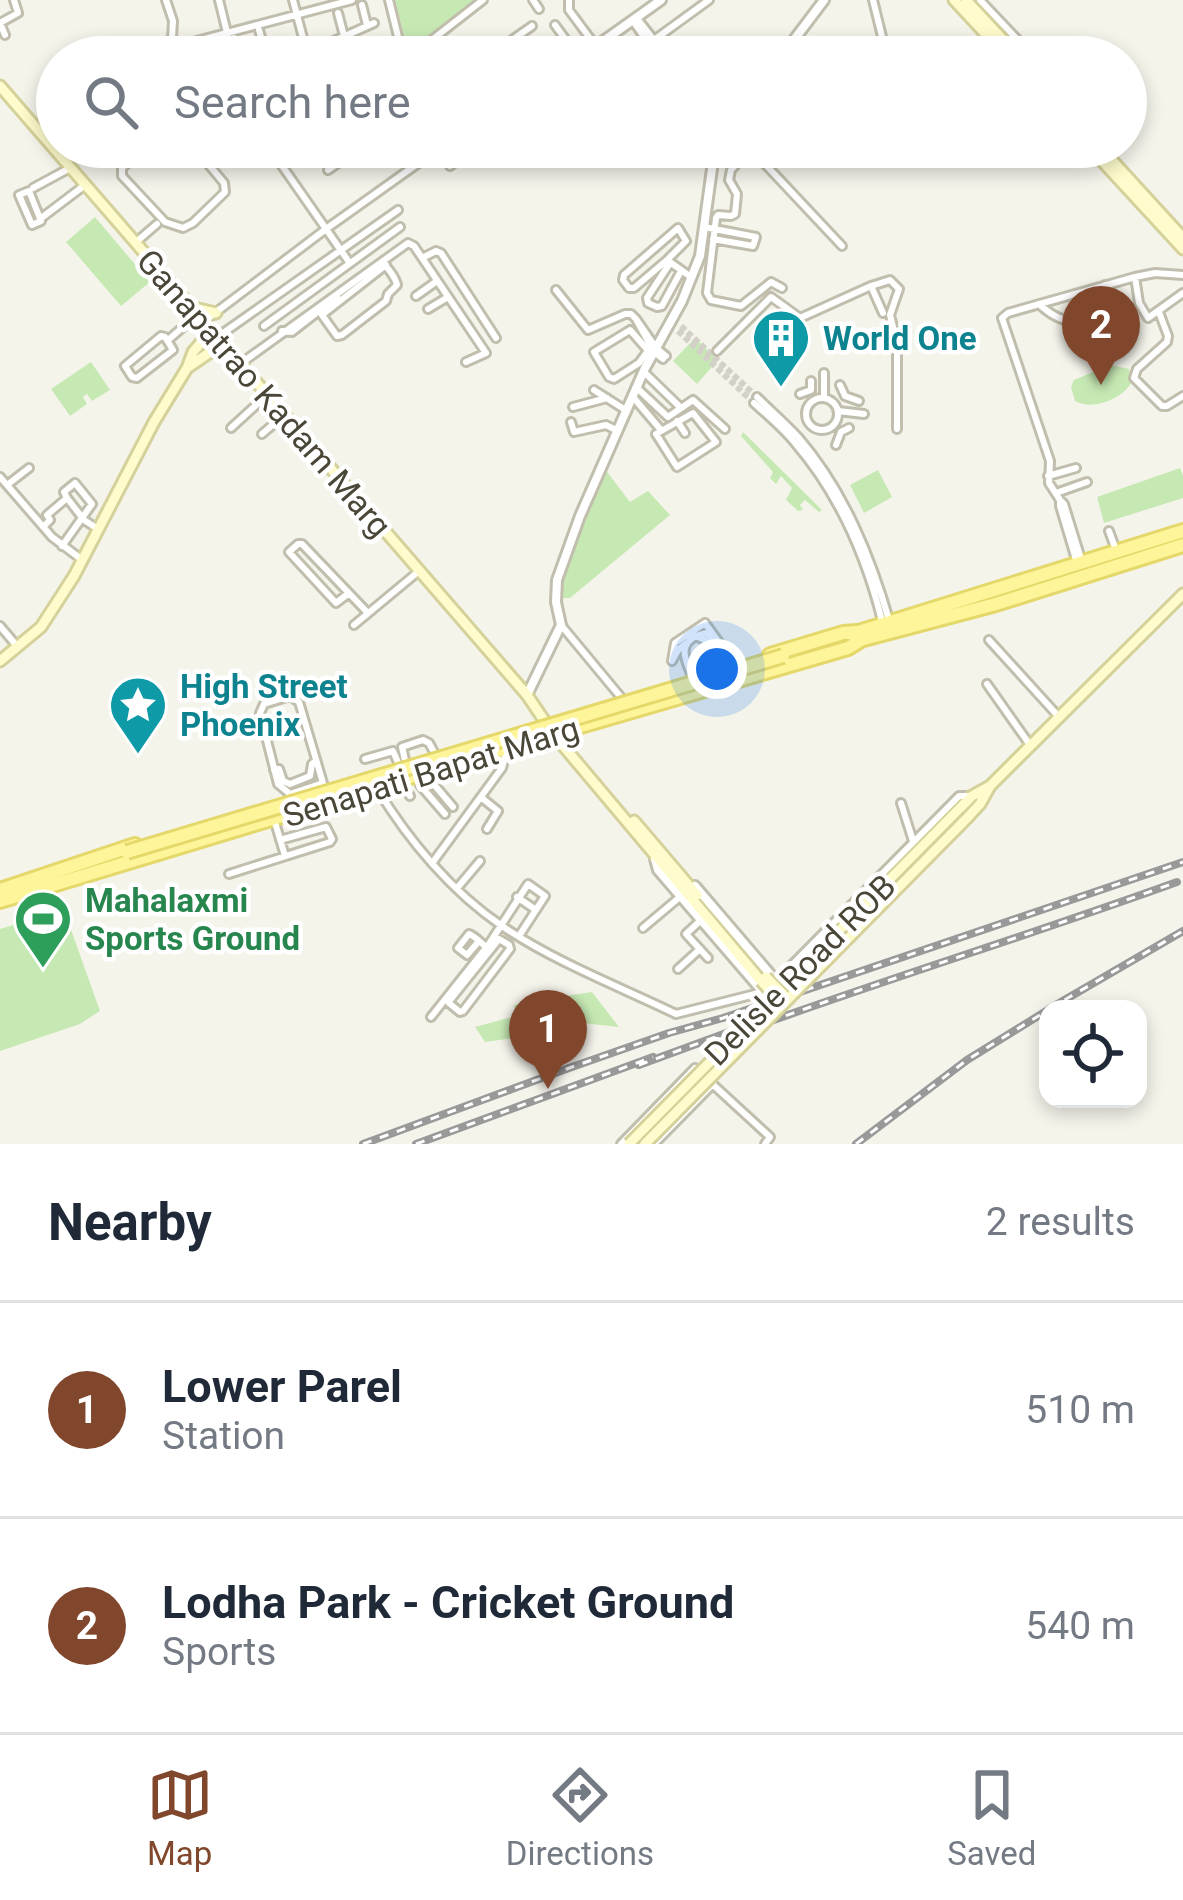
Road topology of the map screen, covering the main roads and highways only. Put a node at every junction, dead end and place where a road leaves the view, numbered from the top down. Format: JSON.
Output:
{"nodes":[{"id":1,"x":954,"y":0,"type":"edge"},
{"id":2,"x":966,"y":0,"type":"edge"},
{"id":3,"x":995,"y":36,"type":"edge"},
{"id":4,"x":1004,"y":36,"type":"edge"},
{"id":5,"x":0,"y":86,"type":"edge"},
{"id":6,"x":36,"y":128,"type":"edge"},
{"id":7,"x":70,"y":168,"type":"edge"},
{"id":8,"x":1110,"y":168,"type":"edge"},
{"id":9,"x":1118,"y":168,"type":"edge"},
{"id":10,"x":1167,"y":226,"type":"junction"},
{"id":11,"x":1183,"y":238,"type":"edge"},
{"id":12,"x":1183,"y":249,"type":"edge"},
{"id":13,"x":216,"y":313,"type":"road end"},
{"id":14,"x":206,"y":326,"type":"junction"},
{"id":15,"x":187,"y":368,"type":"junction"},
{"id":16,"x":1181,"y":532,"type":"edge"},
{"id":17,"x":1183,"y":594,"type":"edge"},
{"id":18,"x":963,"y":606,"type":"junction"},
{"id":19,"x":859,"y":636,"type":"junction"},
{"id":20,"x":0,"y":661,"type":"edge"},
{"id":21,"x":625,"y":706,"type":"junction"},
{"id":22,"x":553,"y":728,"type":"junction"},
{"id":23,"x":507,"y":741,"type":"junction"},
{"id":24,"x":374,"y":780,"type":"junction"},
{"id":25,"x":305,"y":794,"type":"junction"},
{"id":26,"x":267,"y":805,"type":"junction"},
{"id":27,"x":273,"y":820,"type":"junction"},
{"id":28,"x":81,"y":871,"type":"junction"},
{"id":29,"x":0,"y":890,"type":"edge"},
{"id":30,"x":0,"y":902,"type":"edge"},
{"id":31,"x":774,"y":990,"type":"junction"},
{"id":32,"x":625,"y":1144,"type":"edge"},
{"id":33,"x":650,"y":1144,"type":"edge"}],
"edges":[{"from":1,"to":3,"type":"main road"},
{"from":2,"to":4,"type":"main road"},
{"from":5,"to":6,"type":"main road","name":"Ganapatrao Kadam Marg"},
{"from":7,"to":14,"type":"main road","name":"Ganapatrao Kadam Marg"},
{"from":8,"to":10,"type":"main road"},
{"from":9,"to":10,"type":"main road"},
{"from":10,"to":11,"type":"main road"},
{"from":10,"to":12,"type":"main road"},
{"from":13,"to":14,"type":"main road"},
{"from":14,"to":15,"type":"main road"},
{"from":14,"to":15,"type":"main road"},
{"from":14,"to":22,"type":"main road","name":"Ganapatrao Kadam Marg"},
{"from":15,"to":20,"type":"main road"},
{"from":16,"to":18,"type":"main road"},
{"from":16,"to":18,"type":"main road"},
{"from":17,"to":31,"type":"main road","name":"Delisle Road ROB"},
{"from":18,"to":19,"type":"main road"},
{"from":18,"to":19,"type":"main road"},
{"from":19,"to":21,"type":"main road","name":"Senapati Bapat Marg"},
{"from":19,"to":21,"type":"main road","name":"Senapati Bapat Marg"},
{"from":19,"to":28,"type":"main road","bridge":true},
{"from":21,"to":22,"type":"main road","name":"Senapati Bapat Marg"},
{"from":22,"to":23,"type":"main road","name":"Senapati Bapat Marg"},
{"from":22,"to":31,"type":"main road","name":"Ganapatrao Kadam Marg"},
{"from":23,"to":24,"type":"main road","name":"Senapati Bapat Marg"},
{"from":23,"to":24,"type":"main road","name":"Senapati Bapat Marg"},
{"from":24,"to":25,"type":"main road","name":"Senapati Bapat Marg"},
{"from":25,"to":26,"type":"main road","name":"Senapati Bapat Marg"},
{"from":25,"to":27,"type":"main road","name":"Senapati Bapat Marg"},
{"from":26,"to":27,"type":"main road"},
{"from":26,"to":28,"type":"main road","name":"Senapati Bapat Marg"},
{"from":27,"to":28,"type":"main road","name":"Senapati Bapat Marg"},
{"from":28,"to":29,"type":"main road","name":"Senapati Bapat Marg"},
{"from":28,"to":30,"type":"main road","name":"Senapati Bapat Marg"},
{"from":31,"to":32,"type":"main road","name":"Delisle Road ROB","bridge":true},
{"from":31,"to":33,"type":"main road","name":"Delisle Road ROB","bridge":true}]}
